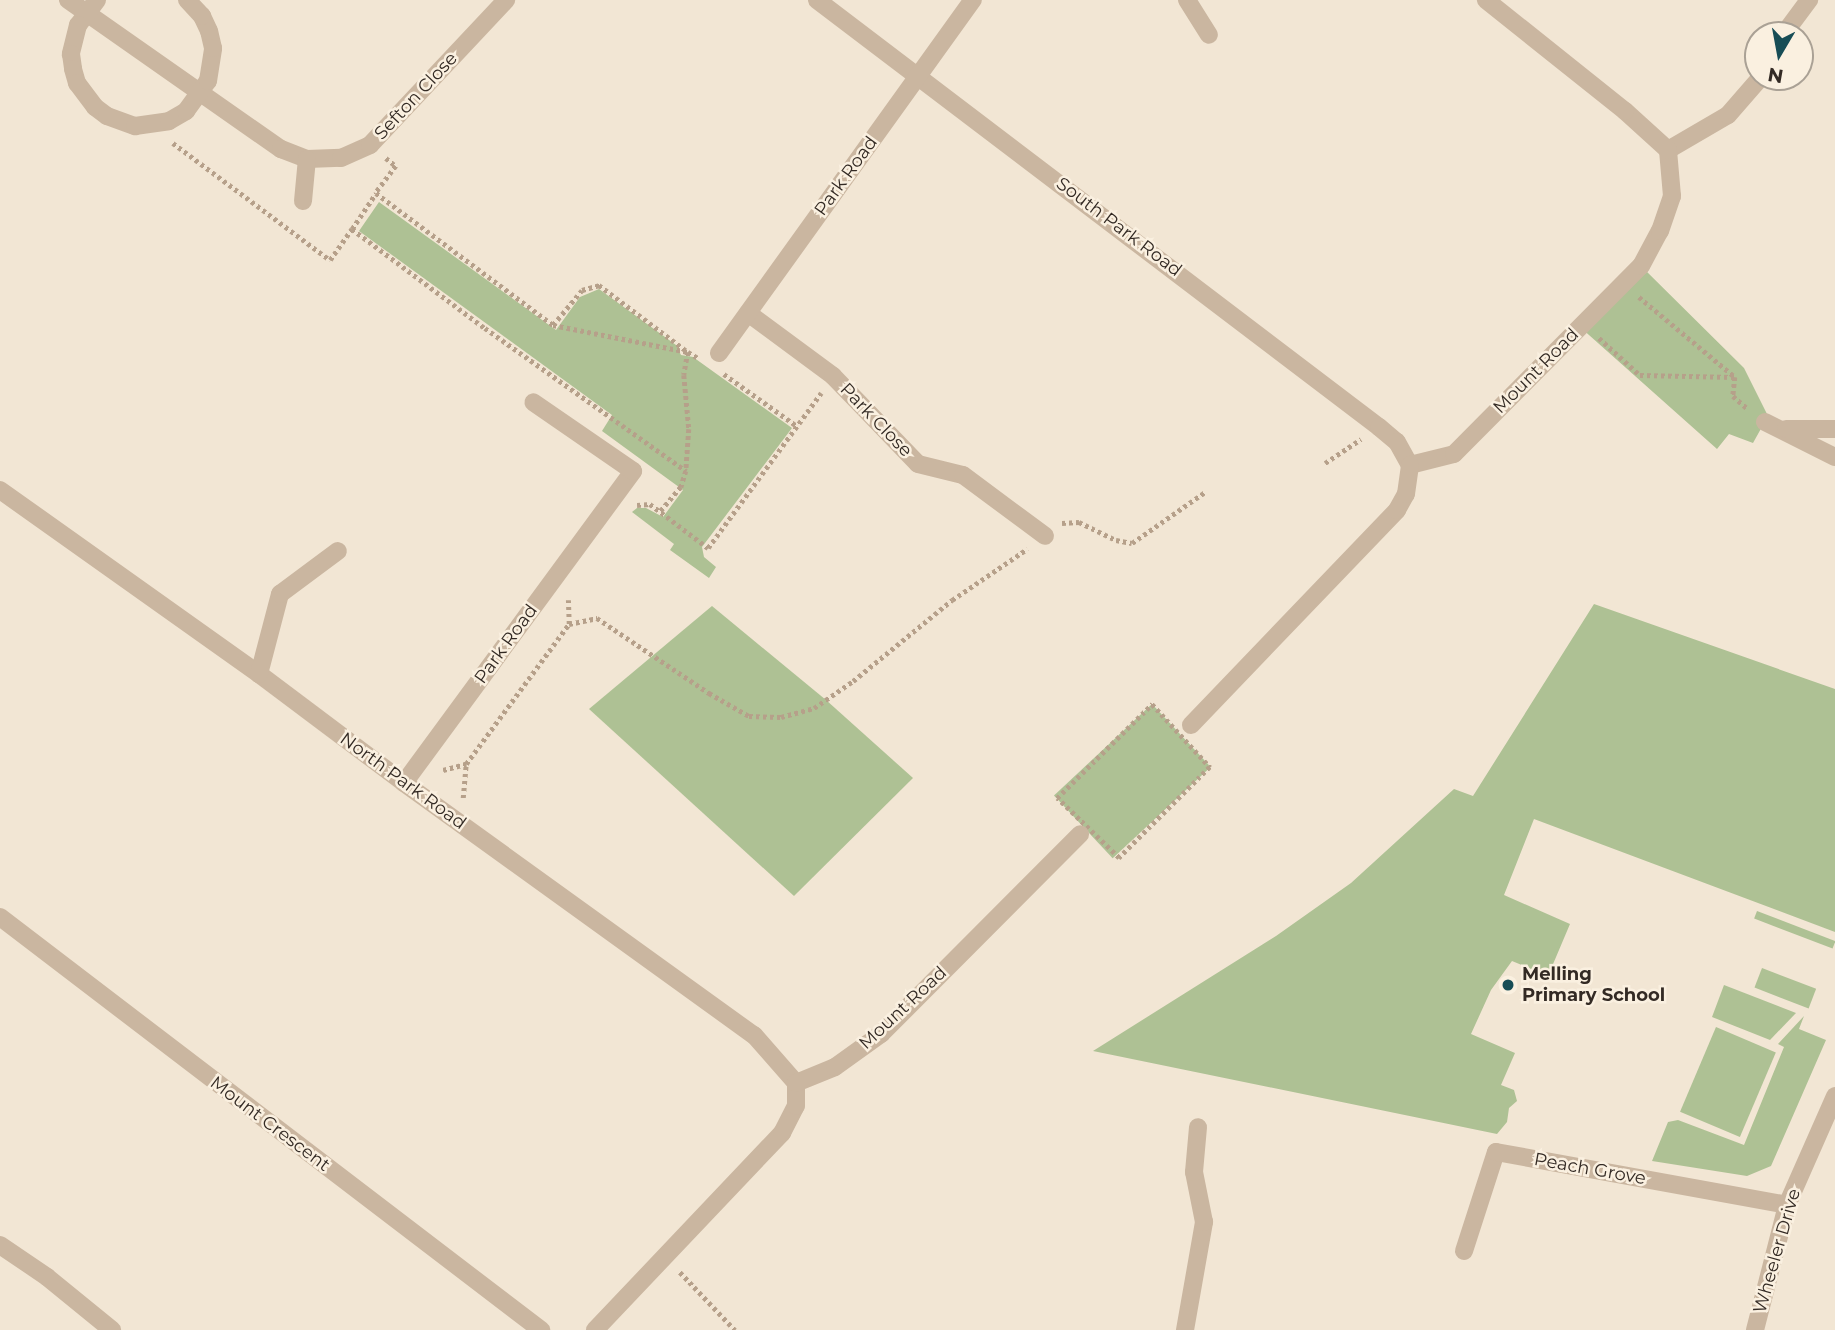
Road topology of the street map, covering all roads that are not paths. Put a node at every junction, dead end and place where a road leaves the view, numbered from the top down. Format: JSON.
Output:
{"nodes":[{"id":1,"x":68,"y":0,"type":"edge"},
{"id":2,"x":187,"y":0,"type":"edge"},
{"id":3,"x":506,"y":0,"type":"edge"},
{"id":4,"x":817,"y":0,"type":"edge"},
{"id":5,"x":973,"y":0,"type":"edge"},
{"id":6,"x":1187,"y":0,"type":"edge"},
{"id":7,"x":1486,"y":0,"type":"edge"},
{"id":8,"x":1810,"y":0,"type":"edge"},
{"id":9,"x":92,"y":6,"type":"edge"},
{"id":10,"x":1794,"y":21,"type":"edge"},
{"id":11,"x":1209,"y":35,"type":"dead end"},
{"id":12,"x":919,"y":75,"type":"junction"},
{"id":13,"x":1749,"y":91,"type":"edge"},
{"id":14,"x":202,"y":94,"type":"junction"},
{"id":15,"x":1668,"y":150,"type":"junction"},
{"id":16,"x":307,"y":159,"type":"junction"},
{"id":17,"x":303,"y":201,"type":"dead end"},
{"id":18,"x":748,"y":313,"type":"junction"},
{"id":19,"x":714,"y":359,"type":"road end"},
{"id":20,"x":534,"y":402,"type":"dead end"},
{"id":21,"x":1765,"y":422,"type":"road end"},
{"id":22,"x":1782,"y":429,"type":"junction"},
{"id":23,"x":1835,"y":429,"type":"edge"},
{"id":24,"x":1835,"y":457,"type":"edge"},
{"id":25,"x":1410,"y":465,"type":"junction"},
{"id":26,"x":0,"y":490,"type":"edge"},
{"id":27,"x":1045,"y":536,"type":"road end"},
{"id":28,"x":338,"y":551,"type":"dead end"},
{"id":29,"x":259,"y":674,"type":"junction"},
{"id":30,"x":1191,"y":725,"type":"dead end"},
{"id":31,"x":404,"y":783,"type":"junction"},
{"id":32,"x":1080,"y":834,"type":"dead end"},
{"id":33,"x":0,"y":917,"type":"edge"},
{"id":34,"x":796,"y":1083,"type":"junction"},
{"id":35,"x":1835,"y":1096,"type":"edge"},
{"id":36,"x":1198,"y":1127,"type":"dead end"},
{"id":37,"x":1787,"y":1205,"type":"junction"},
{"id":38,"x":0,"y":1245,"type":"edge"},
{"id":39,"x":1464,"y":1251,"type":"dead end"},
{"id":40,"x":111,"y":1330,"type":"edge"},
{"id":41,"x":541,"y":1330,"type":"edge"},
{"id":42,"x":595,"y":1330,"type":"edge"},
{"id":43,"x":1185,"y":1330,"type":"edge"},
{"id":44,"x":1755,"y":1330,"type":"edge"}],
"edges":[{"from":1,"to":9,"type":"street","name":"Sefton Close"},
{"from":2,"to":14,"type":"street"},
{"from":3,"to":16,"type":"street","name":"Sefton Close"},
{"from":4,"to":12,"type":"street","name":"South Park Road"},
{"from":5,"to":12,"type":"street","name":"Park Road"},
{"from":6,"to":11,"type":"street"},
{"from":7,"to":15,"type":"street"},
{"from":8,"to":10,"type":"street"},
{"from":9,"to":14,"type":"street","name":"Sefton Close"},
{"from":9,"to":14,"type":"street"},
{"from":12,"to":18,"type":"street","name":"Park Road"},
{"from":12,"to":25,"type":"street","name":"South Park Road"},
{"from":13,"to":15,"type":"street"},
{"from":14,"to":16,"type":"street","name":"Sefton Close"},
{"from":15,"to":25,"type":"street","name":"Mount Road"},
{"from":16,"to":17,"type":"street"},
{"from":18,"to":19,"type":"street","name":"Park Road"},
{"from":18,"to":27,"type":"street","name":"Park Close"},
{"from":20,"to":31,"type":"street","name":"Park Road"},
{"from":21,"to":22,"type":"street"},
{"from":22,"to":23,"type":"street"},
{"from":22,"to":24,"type":"street"},
{"from":25,"to":30,"type":"street"},
{"from":26,"to":29,"type":"street","name":"North Park Road"},
{"from":28,"to":29,"type":"street"},
{"from":29,"to":31,"type":"street","name":"North Park Road"},
{"from":31,"to":34,"type":"street","name":"North Park Road"},
{"from":32,"to":34,"type":"street","name":"Mount Road"},
{"from":33,"to":41,"type":"street","name":"Mount Crescent"},
{"from":34,"to":42,"type":"street"},
{"from":35,"to":37,"type":"street","name":"Wheeler Drive"},
{"from":36,"to":43,"type":"street"},
{"from":37,"to":39,"type":"street","name":"Peach Grove"},
{"from":37,"to":44,"type":"street","name":"Wheeler Drive"},
{"from":38,"to":40,"type":"street"}]}
